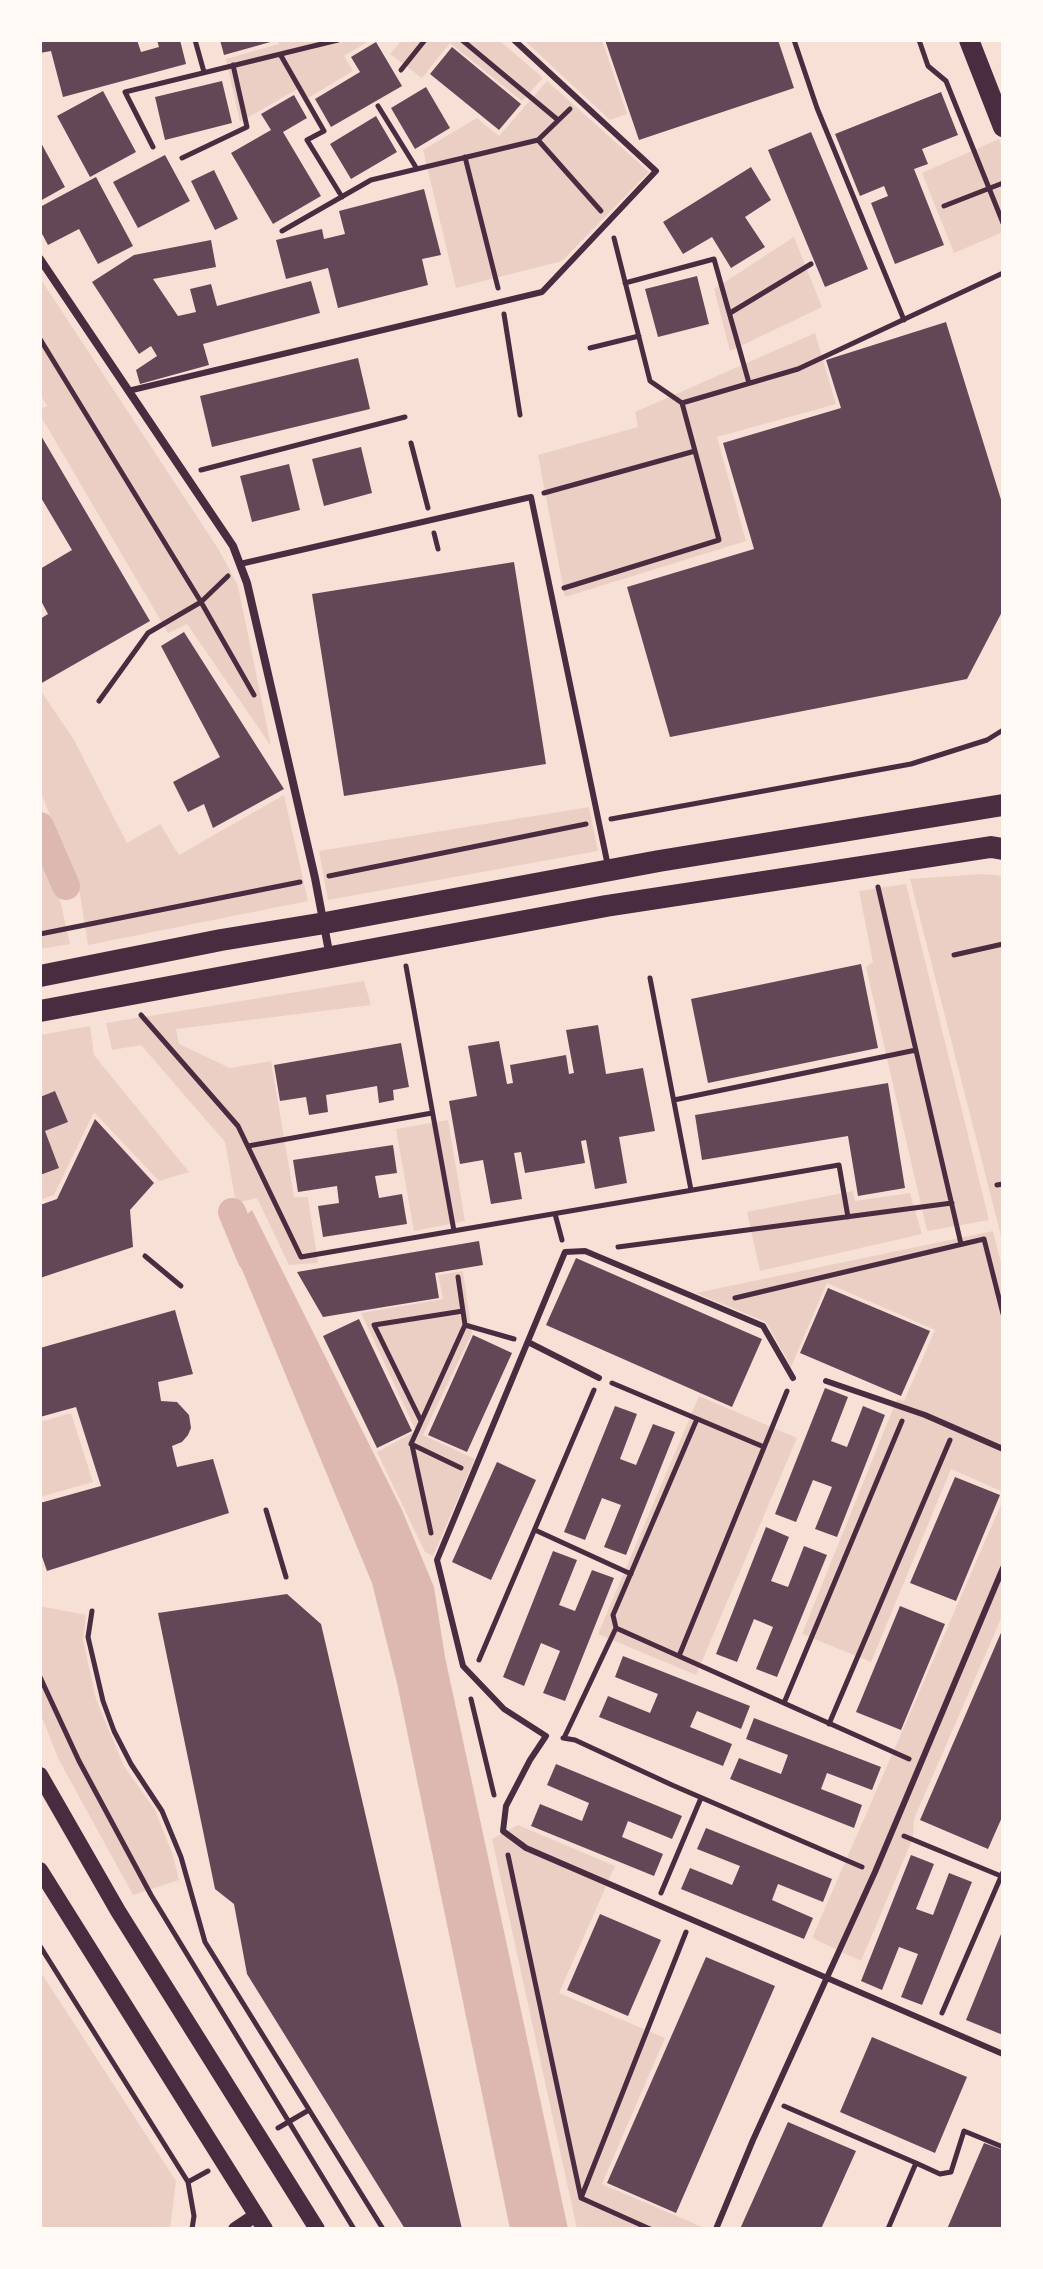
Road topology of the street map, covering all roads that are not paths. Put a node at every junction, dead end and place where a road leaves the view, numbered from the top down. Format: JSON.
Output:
{"nodes":[{"id":1,"x":514,"y":40,"type":"edge"},
{"id":2,"x":969,"y":40,"type":"edge"},
{"id":3,"x":1003,"y":127,"type":"edge"},
{"id":4,"x":40,"y":259,"type":"edge"},
{"id":5,"x":128,"y":391,"type":"junction"},
{"id":6,"x":240,"y":564,"type":"junction"},
{"id":7,"x":998,"y":805,"type":"edge"},
{"id":8,"x":999,"y":847,"type":"edge"},
{"id":9,"x":609,"y":870,"type":"junction"},
{"id":10,"x":325,"y":923,"type":"junction"},
{"id":11,"x":330,"y":958,"type":"junction"},
{"id":12,"x":40,"y":976,"type":"edge"},
{"id":13,"x":40,"y":1011,"type":"edge"},
{"id":14,"x":528,"y":1342,"type":"junction"},
{"id":15,"x":599,"y":1378,"type":"road end"},
{"id":16,"x":793,"y":1378,"type":"road end"},
{"id":17,"x":826,"y":1381,"type":"dead end"},
{"id":18,"x":1003,"y":1449,"type":"edge"},
{"id":19,"x":1003,"y":1568,"type":"edge"},
{"id":20,"x":40,"y":1775,"type":"edge"},
{"id":21,"x":40,"y":1870,"type":"edge"},
{"id":22,"x":829,"y":1978,"type":"junction"},
{"id":23,"x":1003,"y":2054,"type":"edge"},
{"id":24,"x":261,"y":2222,"type":"edge"},
{"id":25,"x":235,"y":2229,"type":"edge"},
{"id":26,"x":317,"y":2229,"type":"edge"},
{"id":27,"x":716,"y":2229,"type":"edge"}],
"edges":[{"from":1,"to":5,"type":"lane"},
{"from":2,"to":3,"type":"main road"},
{"from":4,"to":5,"type":"street"},
{"from":5,"to":6,"type":"street"},
{"from":6,"to":9,"type":"lane"},
{"from":6,"to":10,"type":"street"},
{"from":7,"to":9,"type":"highway"},
{"from":8,"to":11,"type":"highway"},
{"from":9,"to":10,"type":"highway"},
{"from":10,"to":11,"type":"street"},
{"from":10,"to":12,"type":"highway"},
{"from":11,"to":13,"type":"highway"},
{"from":14,"to":15,"type":"lane"},
{"from":14,"to":16,"type":"lane"},
{"from":14,"to":22,"type":"lane"},
{"from":17,"to":18,"type":"lane"},
{"from":19,"to":22,"type":"lane"},
{"from":20,"to":26,"type":"main road"},
{"from":21,"to":24,"type":"main road"},
{"from":22,"to":23,"type":"lane"},
{"from":22,"to":27,"type":"lane"},
{"from":24,"to":25,"type":"street"}]}
